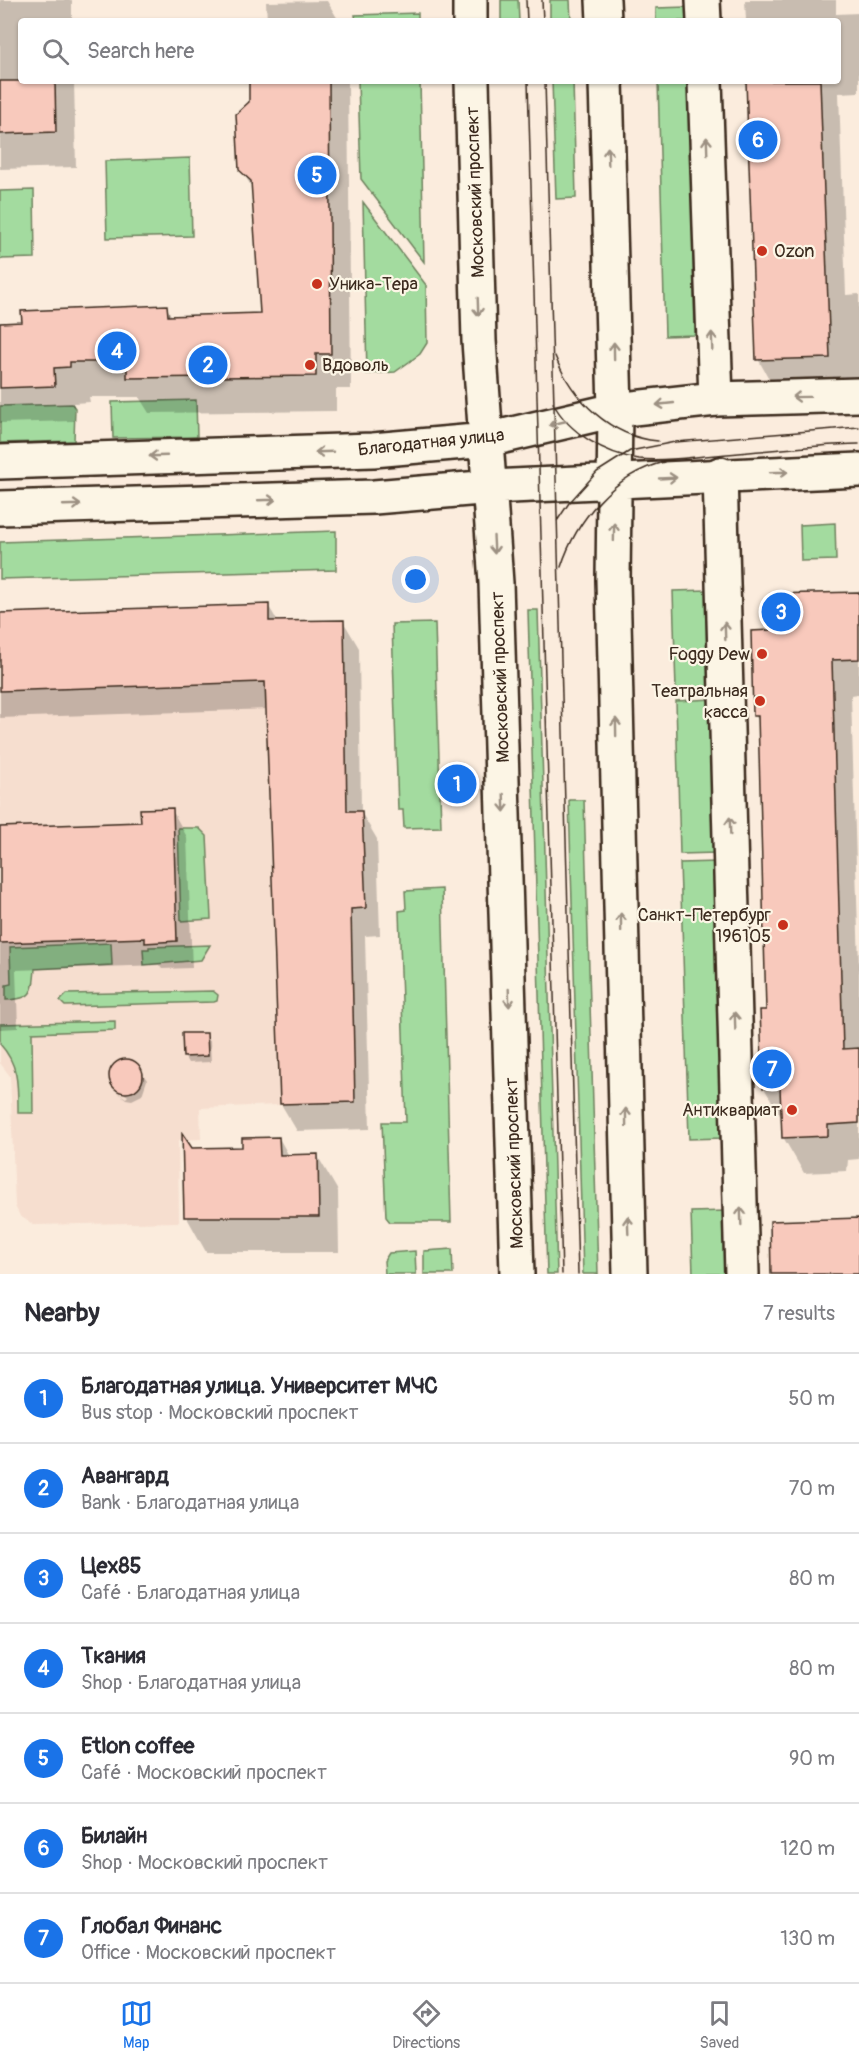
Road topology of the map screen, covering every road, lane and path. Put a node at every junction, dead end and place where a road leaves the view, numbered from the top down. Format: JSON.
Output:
{"nodes":[{"id":1,"x":470,"y":0,"type":"edge"},
{"id":2,"x":603,"y":0,"type":"edge"},
{"id":3,"x":703,"y":0,"type":"edge"},
{"id":4,"x":470,"y":18,"type":"edge"},
{"id":5,"x":604,"y":18,"type":"edge"},
{"id":6,"x":704,"y":18,"type":"edge"},
{"id":7,"x":472,"y":84,"type":"edge"},
{"id":8,"x":606,"y":84,"type":"edge"},
{"id":9,"x":705,"y":84,"type":"edge"},
{"id":10,"x":859,"y":395,"type":"edge"},
{"id":11,"x":716,"y":399,"type":"junction"},
{"id":12,"x":615,"y":410,"type":"junction"},
{"id":13,"x":487,"y":440,"type":"junction"},
{"id":14,"x":0,"y":462,"type":"edge"},
{"id":15,"x":859,"y":470,"type":"edge"},
{"id":16,"x":720,"y":474,"type":"junction"},
{"id":17,"x":615,"y":480,"type":"junction"},
{"id":18,"x":492,"y":487,"type":"junction"},
{"id":19,"x":0,"y":507,"type":"edge"},
{"id":20,"x":517,"y":1274,"type":"edge"},
{"id":21,"x":630,"y":1274,"type":"edge"},
{"id":22,"x":742,"y":1274,"type":"edge"}],
"edges":[{"from":1,"to":4,"type":"main road"},
{"from":2,"to":5,"type":"main road"},
{"from":3,"to":6,"type":"main road"},
{"from":7,"to":13,"type":"main road","name":"Московский проспект","one_way":true},
{"from":12,"to":8,"type":"main road","one_way":true},
{"from":11,"to":9,"type":"main road","one_way":true},
{"from":10,"to":11,"type":"main road","name":"Благодатная улица","one_way":true},
{"from":11,"to":12,"type":"main road","name":"Благодатная улица","one_way":true},
{"from":12,"to":13,"type":"main road","name":"Благодатная улица","one_way":true},
{"from":12,"to":17,"type":"main road"},
{"from":13,"to":14,"type":"main road","name":"Благодатная улица","one_way":true},
{"from":13,"to":18,"type":"main road","name":"Московский проспект"},
{"from":16,"to":15,"type":"main road","one_way":true},
{"from":17,"to":16,"type":"main road","one_way":true},
{"from":22,"to":16,"type":"main road","one_way":true},
{"from":17,"to":18,"type":"main road"},
{"from":21,"to":17,"type":"main road","one_way":true},
{"from":19,"to":18,"type":"main road","one_way":true},
{"from":18,"to":20,"type":"main road","name":"Московский проспект","one_way":true}]}
